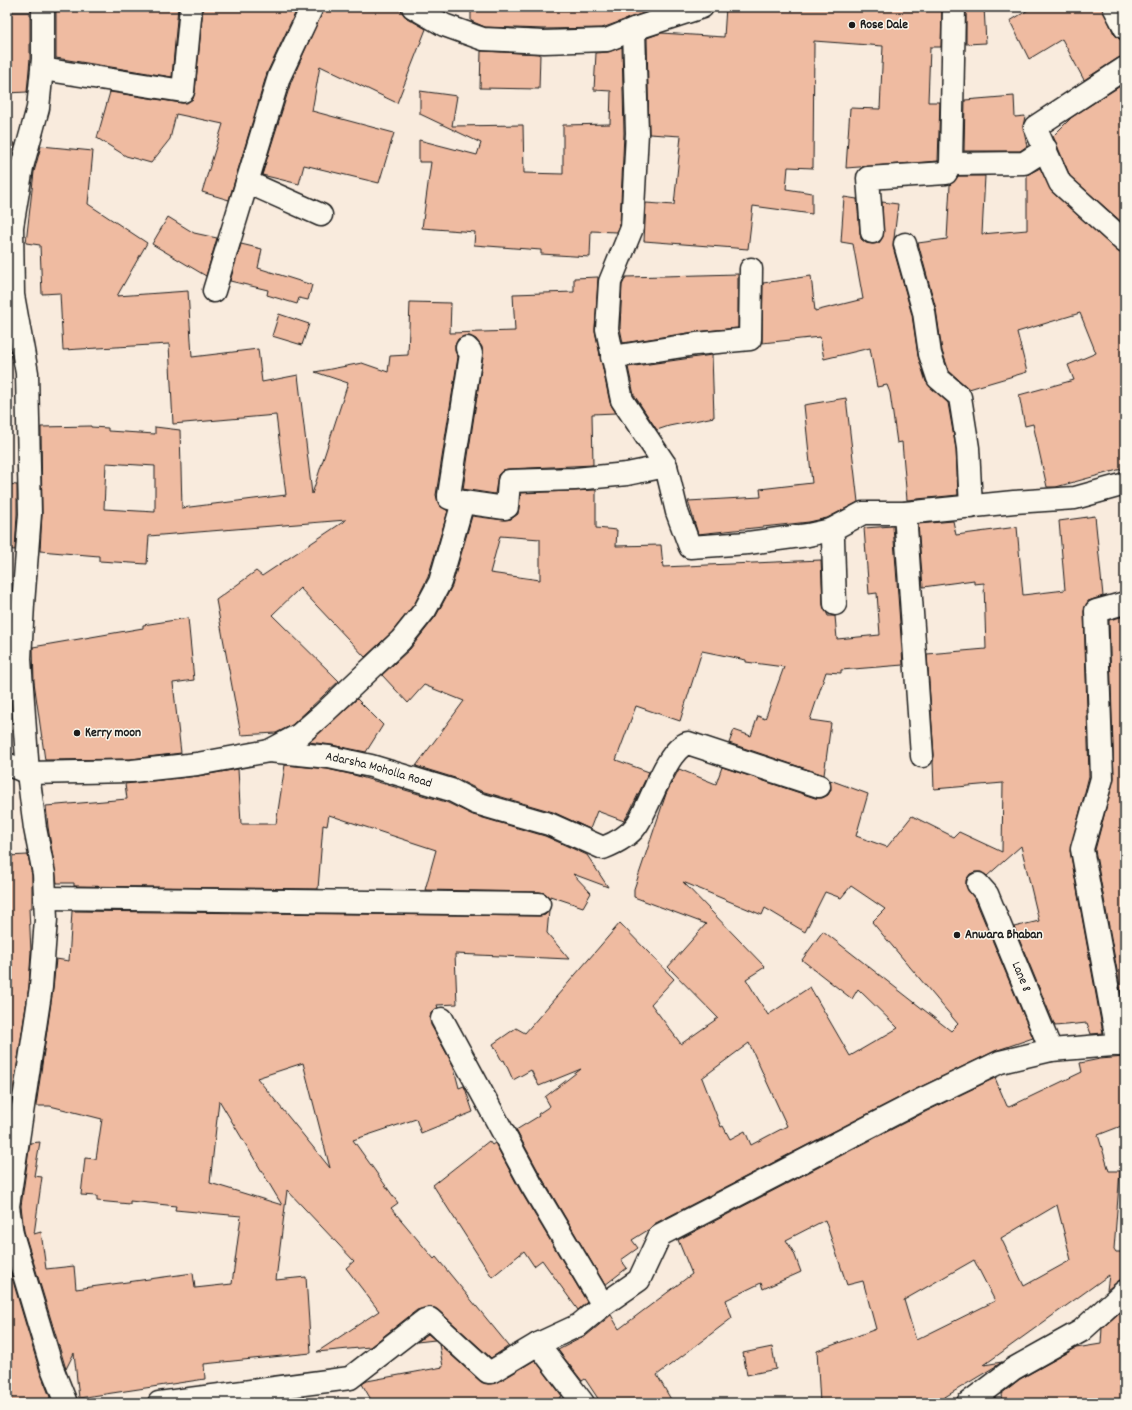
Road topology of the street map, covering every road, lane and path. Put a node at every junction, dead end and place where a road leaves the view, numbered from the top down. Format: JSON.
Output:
{"nodes":[{"id":1,"x":43,"y":7,"type":"edge"},
{"id":2,"x":191,"y":7,"type":"edge"},
{"id":3,"x":312,"y":7,"type":"edge"},
{"id":4,"x":413,"y":7,"type":"edge"},
{"id":5,"x":702,"y":7,"type":"edge"},
{"id":6,"x":954,"y":7,"type":"edge"},
{"id":7,"x":1114,"y":7,"type":"edge"},
{"id":8,"x":1125,"y":28,"type":"edge"},
{"id":9,"x":634,"y":29,"type":"junction"},
{"id":10,"x":42,"y":68,"type":"junction"},
{"id":11,"x":1125,"y":68,"type":"edge"},
{"id":12,"x":1046,"y":149,"type":"junction"},
{"id":13,"x":950,"y":164,"type":"junction"},
{"id":14,"x":247,"y":182,"type":"junction"},
{"id":15,"x":321,"y":214,"type":"dead end"},
{"id":16,"x":872,"y":232,"type":"dead end"},
{"id":17,"x":10,"y":235,"type":"edge"},
{"id":18,"x":1125,"y":242,"type":"edge"},
{"id":19,"x":905,"y":244,"type":"dead end"},
{"id":20,"x":751,"y":269,"type":"dead end"},
{"id":21,"x":214,"y":291,"type":"dead end"},
{"id":22,"x":467,"y":348,"type":"dead end"},
{"id":23,"x":612,"y":357,"type":"junction"},
{"id":24,"x":666,"y":466,"type":"junction"},
{"id":25,"x":1125,"y":484,"type":"edge"},
{"id":26,"x":463,"y":502,"type":"junction"},
{"id":27,"x":971,"y":507,"type":"junction"},
{"id":28,"x":905,"y":513,"type":"junction"},
{"id":29,"x":831,"y":530,"type":"junction"},
{"id":30,"x":1125,"y":603,"type":"edge"},
{"id":31,"x":834,"y":604,"type":"dead end"},
{"id":32,"x":268,"y":752,"type":"junction"},
{"id":33,"x":922,"y":756,"type":"dead end"},
{"id":34,"x":7,"y":764,"type":"edge"},
{"id":35,"x":28,"y":773,"type":"junction"},
{"id":36,"x":819,"y":786,"type":"dead end"},
{"id":37,"x":978,"y":884,"type":"dead end"},
{"id":38,"x":45,"y":898,"type":"junction"},
{"id":39,"x":539,"y":904,"type":"dead end"},
{"id":40,"x":442,"y":1019,"type":"dead end"},
{"id":41,"x":1122,"y":1045,"type":"edge"},
{"id":42,"x":1051,"y":1050,"type":"junction"},
{"id":43,"x":1125,"y":1291,"type":"edge"},
{"id":44,"x":603,"y":1305,"type":"junction"},
{"id":45,"x":538,"y":1344,"type":"junction"},
{"id":46,"x":66,"y":1403,"type":"edge"},
{"id":47,"x":159,"y":1403,"type":"edge"},
{"id":48,"x":583,"y":1403,"type":"edge"},
{"id":49,"x":968,"y":1403,"type":"edge"}],
"edges":[{"from":1,"to":10,"type":"street"},
{"from":2,"to":10,"type":"street"},
{"from":3,"to":14,"type":"street"},
{"from":4,"to":9,"type":"street"},
{"from":5,"to":9,"type":"street"},
{"from":6,"to":13,"type":"street"},
{"from":7,"to":8,"type":"street"},
{"from":9,"to":23,"type":"street"},
{"from":10,"to":17,"type":"street"},
{"from":11,"to":12,"type":"street"},
{"from":12,"to":13,"type":"street"},
{"from":12,"to":18,"type":"street"},
{"from":13,"to":16,"type":"street"},
{"from":14,"to":15,"type":"street"},
{"from":14,"to":21,"type":"street"},
{"from":17,"to":35,"type":"street"},
{"from":19,"to":27,"type":"street"},
{"from":20,"to":23,"type":"street"},
{"from":22,"to":26,"type":"street"},
{"from":23,"to":24,"type":"street"},
{"from":24,"to":26,"type":"street"},
{"from":24,"to":29,"type":"street"},
{"from":25,"to":27,"type":"street"},
{"from":26,"to":32,"type":"street"},
{"from":27,"to":28,"type":"street"},
{"from":28,"to":29,"type":"street"},
{"from":28,"to":33,"type":"street"},
{"from":29,"to":31,"type":"street"},
{"from":30,"to":41,"type":"street"},
{"from":32,"to":35,"type":"street","name":"Adarsha Moholla Road"},
{"from":32,"to":36,"type":"street","name":"Adarsha Moholla Road"},
{"from":34,"to":35,"type":"street","name":"Adarsha Moholla Road"},
{"from":35,"to":38,"type":"street"},
{"from":37,"to":42,"type":"street","name":"Lane 8"},
{"from":38,"to":39,"type":"street"},
{"from":38,"to":46,"type":"street"},
{"from":40,"to":44,"type":"street"},
{"from":41,"to":42,"type":"street"},
{"from":42,"to":44,"type":"street"},
{"from":43,"to":49,"type":"street"},
{"from":44,"to":45,"type":"street"},
{"from":45,"to":47,"type":"street"},
{"from":45,"to":48,"type":"street"}]}
